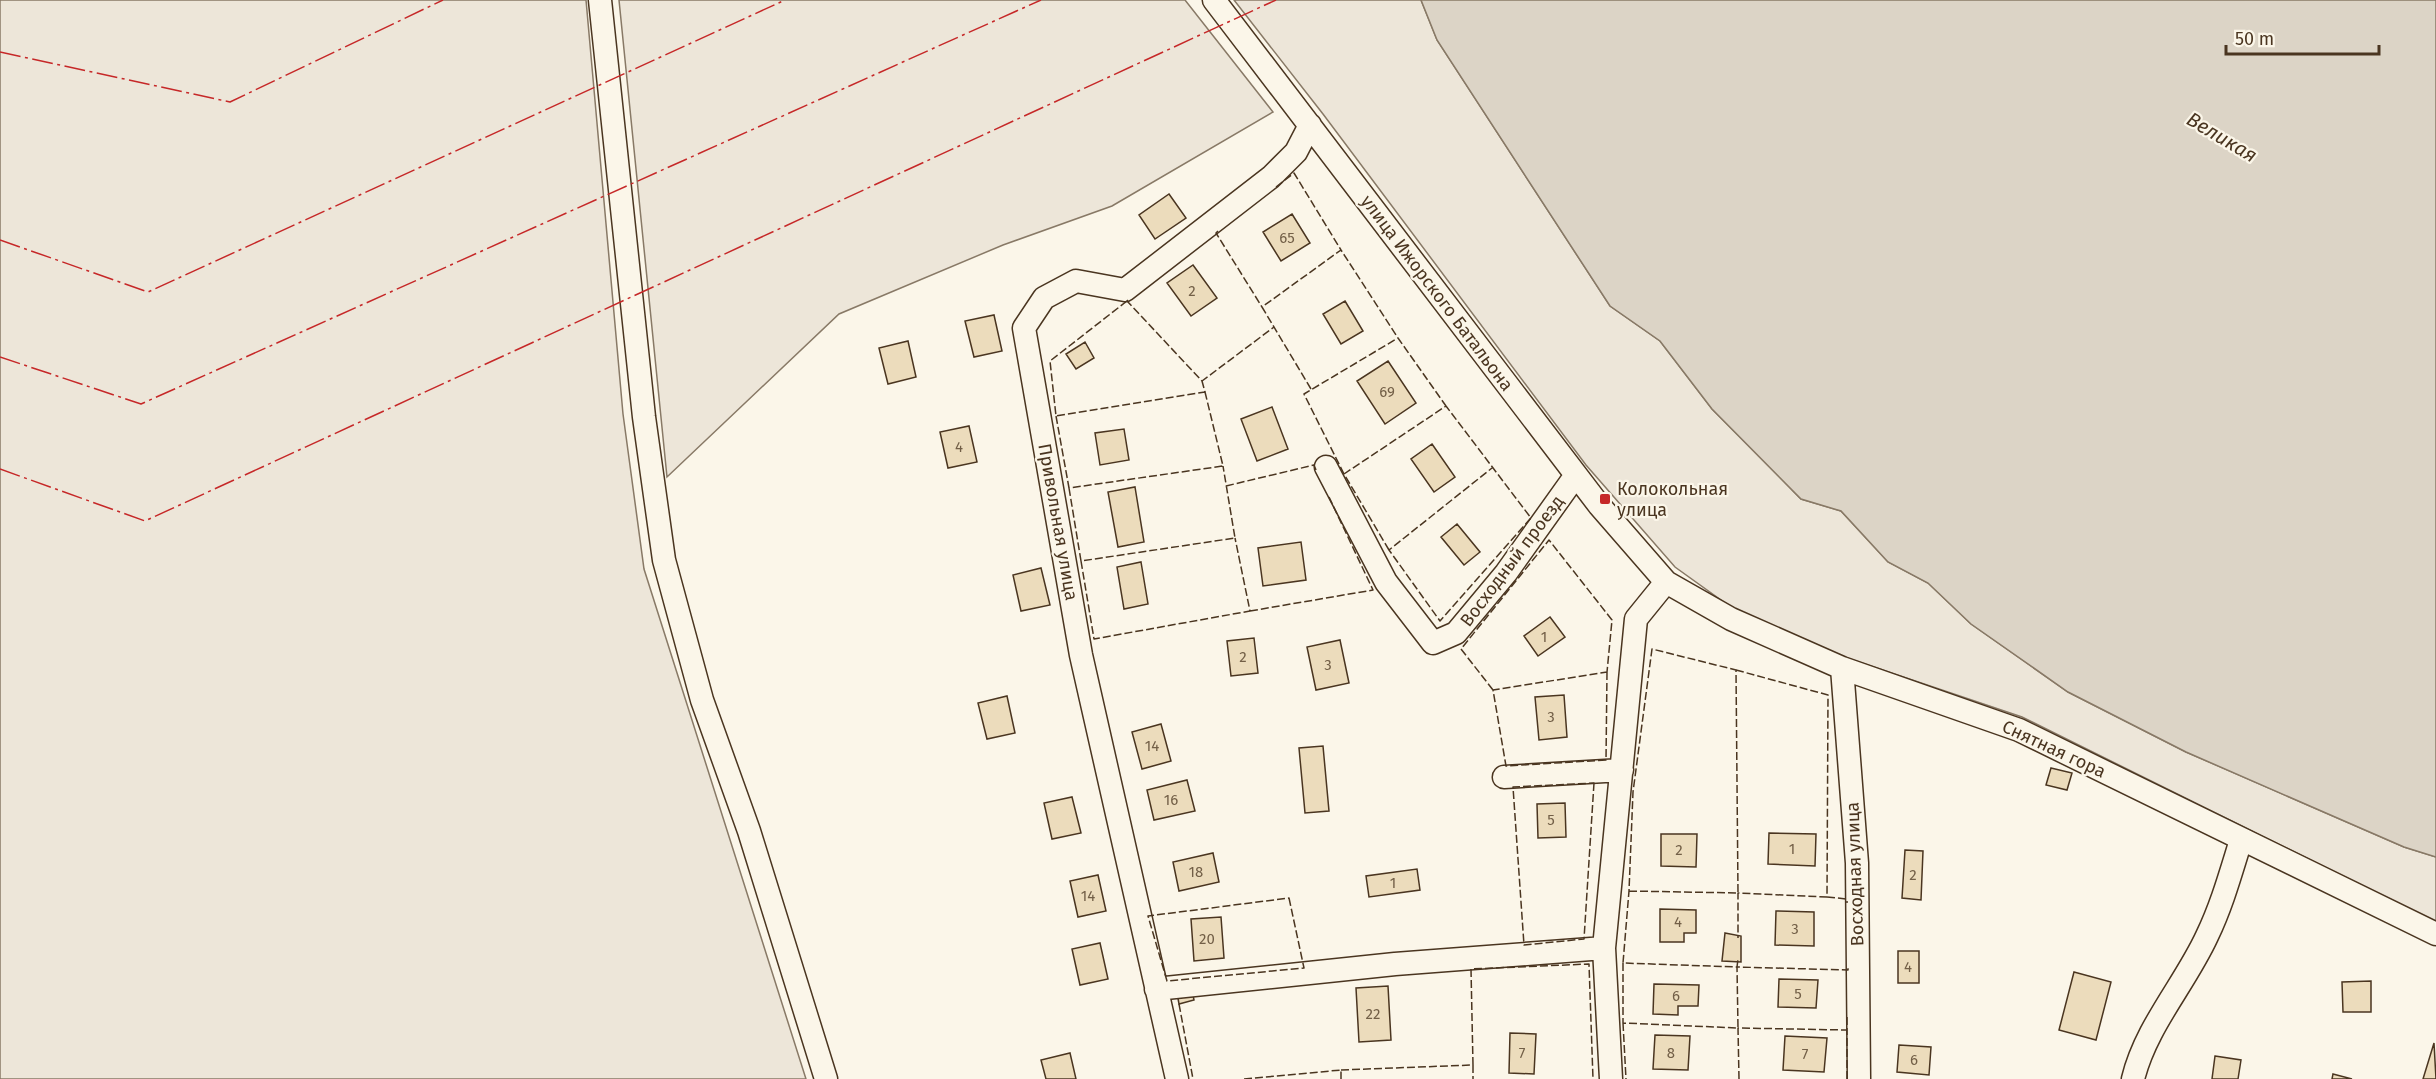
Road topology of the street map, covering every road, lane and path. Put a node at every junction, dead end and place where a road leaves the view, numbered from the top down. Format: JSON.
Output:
{"nodes":[{"id":1,"x":600,"y":0,"type":"edge"},
{"id":2,"x":1214,"y":0,"type":"edge"},
{"id":3,"x":1310,"y":125,"type":"junction"},
{"id":4,"x":1326,"y":467,"type":"dead end"},
{"id":5,"x":1576,"y":476,"type":"junction"},
{"id":6,"x":1666,"y":582,"type":"junction"},
{"id":7,"x":1842,"y":668,"type":"junction"},
{"id":8,"x":1622,"y":770,"type":"junction"},
{"id":9,"x":1503,"y":777,"type":"dead end"},
{"id":10,"x":2241,"y":840,"type":"junction"},
{"id":11,"x":2436,"y":934,"type":"edge"},
{"id":12,"x":1604,"y":948,"type":"junction"},
{"id":13,"x":1156,"y":989,"type":"junction"},
{"id":14,"x":826,"y":1079,"type":"edge"},
{"id":15,"x":1177,"y":1079,"type":"edge"},
{"id":16,"x":1611,"y":1079,"type":"edge"},
{"id":17,"x":1859,"y":1079,"type":"edge"},
{"id":18,"x":2133,"y":1079,"type":"edge"}],
"edges":[{"from":1,"to":14,"type":"street"},
{"from":2,"to":3,"type":"street","name":"улица Ижорского Батальона"},
{"from":3,"to":5,"type":"street","name":"улица Ижорского Батальона"},
{"from":3,"to":13,"type":"street","name":"Привольная улица"},
{"from":4,"to":5,"type":"street","name":"Восходный проезд"},
{"from":5,"to":6,"type":"street","name":"улица Ижорского Батальона"},
{"from":6,"to":7,"type":"street","name":"Снятная гора"},
{"from":6,"to":8,"type":"street"},
{"from":7,"to":10,"type":"street","name":"Снятная гора"},
{"from":7,"to":17,"type":"street","name":"Восходная улица"},
{"from":8,"to":9,"type":"street"},
{"from":8,"to":12,"type":"street"},
{"from":10,"to":11,"type":"street","name":"Снятная гора"},
{"from":10,"to":18,"type":"street"},
{"from":12,"to":13,"type":"street"},
{"from":12,"to":16,"type":"street"},
{"from":13,"to":15,"type":"street","name":"Привольная улица"}]}
